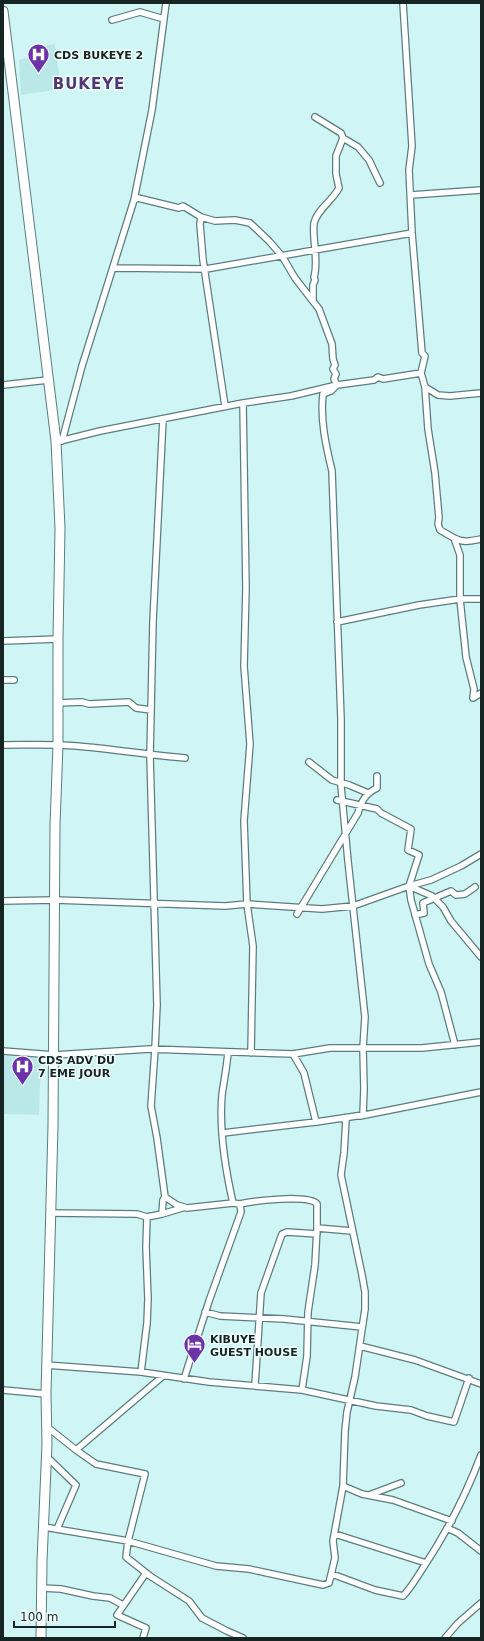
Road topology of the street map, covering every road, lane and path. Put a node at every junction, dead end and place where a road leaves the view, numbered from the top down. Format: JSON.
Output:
{"nodes":[{"id":1,"x":166,"y":3,"type":"edge"},
{"id":2,"x":403,"y":3,"type":"edge"},
{"id":3,"x":3,"y":10,"type":"edge"},
{"id":4,"x":164,"y":19,"type":"junction"},
{"id":5,"x":112,"y":20,"type":"dead end"},
{"id":6,"x":6,"y":55,"type":"edge"},
{"id":7,"x":315,"y":117,"type":"dead end"},
{"id":8,"x":343,"y":138,"type":"junction"},
{"id":9,"x":380,"y":183,"type":"dead end"},
{"id":10,"x":481,"y":190,"type":"edge"},
{"id":11,"x":411,"y":195,"type":"junction"},
{"id":12,"x":134,"y":200,"type":"junction"},
{"id":13,"x":201,"y":217,"type":"junction"},
{"id":14,"x":412,"y":233,"type":"junction"},
{"id":15,"x":315,"y":250,"type":"junction"},
{"id":16,"x":282,"y":256,"type":"junction"},
{"id":17,"x":113,"y":268,"type":"junction"},
{"id":18,"x":206,"y":269,"type":"junction"},
{"id":19,"x":313,"y":300,"type":"junction"},
{"id":20,"x":421,"y":374,"type":"junction"},
{"id":21,"x":48,"y":380,"type":"junction"},
{"id":22,"x":3,"y":385,"type":"edge"},
{"id":23,"x":337,"y":385,"type":"junction"},
{"id":24,"x":425,"y":387,"type":"junction"},
{"id":25,"x":481,"y":393,"type":"edge"},
{"id":26,"x":243,"y":403,"type":"junction"},
{"id":27,"x":225,"y":406,"type":"junction"},
{"id":28,"x":163,"y":419,"type":"junction"},
{"id":29,"x":59,"y":441,"type":"junction"},
{"id":30,"x":454,"y":538,"type":"junction"},
{"id":31,"x":481,"y":539,"type":"edge"},
{"id":32,"x":460,"y":599,"type":"junction"},
{"id":33,"x":481,"y":599,"type":"edge"},
{"id":34,"x":337,"y":622,"type":"junction"},
{"id":35,"x":58,"y":639,"type":"junction"},
{"id":36,"x":3,"y":641,"type":"edge"},
{"id":37,"x":3,"y":680,"type":"edge"},
{"id":38,"x":14,"y":680,"type":"dead end"},
{"id":39,"x":481,"y":693,"type":"edge"},
{"id":40,"x":58,"y":703,"type":"junction"},
{"id":41,"x":151,"y":710,"type":"junction"},
{"id":42,"x":3,"y":745,"type":"edge"},
{"id":43,"x":58,"y":745,"type":"junction"},
{"id":44,"x":150,"y":756,"type":"junction"},
{"id":45,"x":185,"y":758,"type":"dead end"},
{"id":46,"x":309,"y":762,"type":"dead end"},
{"id":47,"x":377,"y":776,"type":"dead end"},
{"id":48,"x":341,"y":783,"type":"junction"},
{"id":49,"x":368,"y":793,"type":"junction"},
{"id":50,"x":340,"y":801,"type":"junction"},
{"id":51,"x":360,"y":805,"type":"junction"},
{"id":52,"x":345,"y":833,"type":"junction"},
{"id":53,"x":481,"y":854,"type":"edge"},
{"id":54,"x":409,"y":886,"type":"junction"},
{"id":55,"x":475,"y":887,"type":"dead end"},
{"id":56,"x":434,"y":898,"type":"junction"},
{"id":57,"x":55,"y":900,"type":"junction"},
{"id":58,"x":3,"y":902,"type":"edge"},
{"id":59,"x":153,"y":903,"type":"junction"},
{"id":60,"x":246,"y":904,"type":"junction"},
{"id":61,"x":354,"y":906,"type":"junction"},
{"id":62,"x":300,"y":908,"type":"junction"},
{"id":63,"x":297,"y":914,"type":"dead end"},
{"id":64,"x":415,"y":915,"type":"junction"},
{"id":65,"x":481,"y":957,"type":"edge"},
{"id":66,"x":481,"y":1042,"type":"edge"},
{"id":67,"x":455,"y":1045,"type":"junction"},
{"id":68,"x":363,"y":1048,"type":"junction"},
{"id":69,"x":156,"y":1049,"type":"junction"},
{"id":70,"x":3,"y":1051,"type":"edge"},
{"id":71,"x":228,"y":1052,"type":"junction"},
{"id":72,"x":251,"y":1053,"type":"junction"},
{"id":73,"x":293,"y":1054,"type":"junction"},
{"id":74,"x":54,"y":1055,"type":"junction"},
{"id":75,"x":481,"y":1092,"type":"edge"},
{"id":76,"x":363,"y":1115,"type":"junction"},
{"id":77,"x":346,"y":1119,"type":"junction"},
{"id":78,"x":316,"y":1122,"type":"junction"},
{"id":79,"x":223,"y":1133,"type":"junction"},
{"id":80,"x":165,"y":1197,"type":"junction"},
{"id":81,"x":236,"y":1203,"type":"junction"},
{"id":82,"x":182,"y":1208,"type":"junction"},
{"id":83,"x":50,"y":1213,"type":"junction"},
{"id":84,"x":162,"y":1214,"type":"junction"},
{"id":85,"x":147,"y":1217,"type":"junction"},
{"id":86,"x":317,"y":1231,"type":"junction"},
{"id":87,"x":352,"y":1231,"type":"junction"},
{"id":88,"x":205,"y":1312,"type":"junction"},
{"id":89,"x":258,"y":1318,"type":"junction"},
{"id":90,"x":308,"y":1322,"type":"junction"},
{"id":91,"x":362,"y":1326,"type":"junction"},
{"id":92,"x":360,"y":1346,"type":"junction"},
{"id":93,"x":46,"y":1365,"type":"junction"},
{"id":94,"x":141,"y":1372,"type":"junction"},
{"id":95,"x":163,"y":1376,"type":"junction"},
{"id":96,"x":184,"y":1378,"type":"junction"},
{"id":97,"x":469,"y":1378,"type":"junction"},
{"id":98,"x":481,"y":1384,"type":"edge"},
{"id":99,"x":254,"y":1385,"type":"junction"},
{"id":100,"x":3,"y":1390,"type":"edge"},
{"id":101,"x":302,"y":1390,"type":"junction"},
{"id":102,"x":46,"y":1394,"type":"junction"},
{"id":103,"x":351,"y":1401,"type":"junction"},
{"id":104,"x":46,"y":1426,"type":"junction"},
{"id":105,"x":76,"y":1450,"type":"junction"},
{"id":106,"x":481,"y":1455,"type":"edge"},
{"id":107,"x":46,"y":1457,"type":"junction"},
{"id":108,"x":401,"y":1483,"type":"dead end"},
{"id":109,"x":343,"y":1486,"type":"junction"},
{"id":110,"x":367,"y":1495,"type":"junction"},
{"id":111,"x":452,"y":1521,"type":"junction"},
{"id":112,"x":44,"y":1527,"type":"junction"},
{"id":113,"x":447,"y":1528,"type":"junction"},
{"id":114,"x":57,"y":1529,"type":"junction"},
{"id":115,"x":335,"y":1534,"type":"junction"},
{"id":116,"x":128,"y":1541,"type":"junction"},
{"id":117,"x":481,"y":1551,"type":"edge"},
{"id":118,"x":426,"y":1563,"type":"junction"},
{"id":119,"x":146,"y":1573,"type":"junction"},
{"id":120,"x":332,"y":1574,"type":"junction"},
{"id":121,"x":42,"y":1588,"type":"junction"},
{"id":122,"x":481,"y":1603,"type":"edge"},
{"id":123,"x":124,"y":1605,"type":"junction"},
{"id":124,"x":41,"y":1638,"type":"edge"},
{"id":125,"x":143,"y":1638,"type":"edge"},
{"id":126,"x":241,"y":1638,"type":"edge"},
{"id":127,"x":444,"y":1638,"type":"edge"}],
"edges":[{"from":1,"to":4,"type":"street"},
{"from":2,"to":11,"type":"street"},
{"from":3,"to":6,"type":"highway"},
{"from":4,"to":5,"type":"street"},
{"from":4,"to":12,"type":"street"},
{"from":6,"to":21,"type":"highway"},
{"from":7,"to":8,"type":"street"},
{"from":8,"to":9,"type":"street"},
{"from":8,"to":15,"type":"street"},
{"from":10,"to":11,"type":"street"},
{"from":11,"to":14,"type":"street"},
{"from":12,"to":13,"type":"street"},
{"from":12,"to":17,"type":"street"},
{"from":13,"to":16,"type":"street"},
{"from":13,"to":18,"type":"street"},
{"from":14,"to":15,"type":"street"},
{"from":14,"to":20,"type":"street"},
{"from":15,"to":16,"type":"street"},
{"from":15,"to":19,"type":"street"},
{"from":16,"to":18,"type":"street"},
{"from":16,"to":19,"type":"street"},
{"from":17,"to":18,"type":"street"},
{"from":17,"to":29,"type":"street"},
{"from":18,"to":27,"type":"street"},
{"from":19,"to":23,"type":"street"},
{"from":20,"to":23,"type":"street"},
{"from":20,"to":24,"type":"street"},
{"from":21,"to":22,"type":"street"},
{"from":21,"to":29,"type":"highway"},
{"from":23,"to":26,"type":"street"},
{"from":23,"to":34,"type":"street"},
{"from":24,"to":25,"type":"street"},
{"from":24,"to":30,"type":"street"},
{"from":26,"to":27,"type":"street"},
{"from":26,"to":60,"type":"street"},
{"from":27,"to":28,"type":"street"},
{"from":28,"to":29,"type":"street"},
{"from":28,"to":41,"type":"street"},
{"from":29,"to":35,"type":"highway"},
{"from":30,"to":31,"type":"street"},
{"from":30,"to":32,"type":"street"},
{"from":32,"to":33,"type":"street"},
{"from":32,"to":34,"type":"street"},
{"from":32,"to":39,"type":"street"},
{"from":34,"to":48,"type":"street"},
{"from":35,"to":36,"type":"street"},
{"from":35,"to":40,"type":"highway"},
{"from":37,"to":38,"type":"street"},
{"from":40,"to":41,"type":"street"},
{"from":40,"to":43,"type":"highway"},
{"from":41,"to":44,"type":"street"},
{"from":42,"to":43,"type":"street"},
{"from":43,"to":44,"type":"street"},
{"from":43,"to":57,"type":"highway"},
{"from":44,"to":45,"type":"street"},
{"from":44,"to":59,"type":"street"},
{"from":46,"to":48,"type":"street"},
{"from":47,"to":49,"type":"street"},
{"from":48,"to":49,"type":"street"},
{"from":48,"to":50,"type":"street"},
{"from":49,"to":51,"type":"street"},
{"from":50,"to":51,"type":"street"},
{"from":50,"to":52,"type":"street"},
{"from":51,"to":52,"type":"street"},
{"from":51,"to":54,"type":"street"},
{"from":52,"to":61,"type":"street"},
{"from":52,"to":62,"type":"street"},
{"from":53,"to":54,"type":"street"},
{"from":54,"to":56,"type":"street"},
{"from":54,"to":61,"type":"street"},
{"from":54,"to":64,"type":"street"},
{"from":55,"to":56,"type":"street"},
{"from":56,"to":64,"type":"street"},
{"from":56,"to":65,"type":"street"},
{"from":57,"to":58,"type":"street"},
{"from":57,"to":59,"type":"street"},
{"from":57,"to":74,"type":"highway"},
{"from":59,"to":60,"type":"street"},
{"from":59,"to":69,"type":"street"},
{"from":60,"to":62,"type":"street"},
{"from":60,"to":72,"type":"street"},
{"from":61,"to":62,"type":"street"},
{"from":61,"to":68,"type":"street"},
{"from":62,"to":63,"type":"street"},
{"from":64,"to":67,"type":"street"},
{"from":66,"to":67,"type":"street"},
{"from":67,"to":68,"type":"street"},
{"from":68,"to":73,"type":"street"},
{"from":68,"to":76,"type":"street"},
{"from":69,"to":71,"type":"street"},
{"from":69,"to":74,"type":"street"},
{"from":69,"to":80,"type":"street"},
{"from":70,"to":74,"type":"street"},
{"from":71,"to":72,"type":"street"},
{"from":71,"to":79,"type":"street"},
{"from":72,"to":73,"type":"street"},
{"from":73,"to":78,"type":"street"},
{"from":74,"to":83,"type":"highway"},
{"from":75,"to":76,"type":"street"},
{"from":76,"to":77,"type":"street"},
{"from":76,"to":78,"type":"street"},
{"from":77,"to":78,"type":"street"},
{"from":77,"to":87,"type":"street"},
{"from":78,"to":79,"type":"street"},
{"from":79,"to":81,"type":"street"},
{"from":80,"to":82,"type":"street"},
{"from":80,"to":84,"type":"street"},
{"from":81,"to":82,"type":"street"},
{"from":81,"to":86,"type":"street"},
{"from":81,"to":88,"type":"street"},
{"from":82,"to":84,"type":"street"},
{"from":83,"to":85,"type":"street"},
{"from":83,"to":93,"type":"highway"},
{"from":84,"to":85,"type":"street"},
{"from":85,"to":94,"type":"street"},
{"from":86,"to":87,"type":"street"},
{"from":86,"to":89,"type":"street"},
{"from":86,"to":90,"type":"street"},
{"from":87,"to":91,"type":"street"},
{"from":88,"to":89,"type":"street"},
{"from":88,"to":96,"type":"street"},
{"from":89,"to":90,"type":"street"},
{"from":89,"to":99,"type":"street"},
{"from":90,"to":91,"type":"street"},
{"from":90,"to":101,"type":"street"},
{"from":91,"to":92,"type":"street"},
{"from":92,"to":97,"type":"street"},
{"from":92,"to":103,"type":"street"},
{"from":93,"to":94,"type":"street"},
{"from":93,"to":102,"type":"highway"},
{"from":94,"to":95,"type":"street"},
{"from":95,"to":96,"type":"street"},
{"from":95,"to":105,"type":"street"},
{"from":96,"to":99,"type":"street"},
{"from":97,"to":98,"type":"street"},
{"from":97,"to":103,"type":"street"},
{"from":99,"to":101,"type":"street"},
{"from":100,"to":102,"type":"street"},
{"from":101,"to":103,"type":"street"},
{"from":102,"to":104,"type":"highway"},
{"from":103,"to":109,"type":"street"},
{"from":104,"to":105,"type":"street"},
{"from":104,"to":107,"type":"highway"},
{"from":105,"to":116,"type":"street"},
{"from":106,"to":111,"type":"street"},
{"from":107,"to":112,"type":"highway"},
{"from":107,"to":114,"type":"street"},
{"from":108,"to":110,"type":"street"},
{"from":109,"to":110,"type":"street"},
{"from":109,"to":115,"type":"street"},
{"from":110,"to":111,"type":"street"},
{"from":111,"to":113,"type":"street"},
{"from":112,"to":114,"type":"street"},
{"from":112,"to":121,"type":"highway"},
{"from":113,"to":117,"type":"street"},
{"from":113,"to":118,"type":"street"},
{"from":114,"to":116,"type":"street"},
{"from":115,"to":118,"type":"street"},
{"from":115,"to":120,"type":"street"},
{"from":116,"to":119,"type":"street"},
{"from":116,"to":120,"type":"street"},
{"from":118,"to":120,"type":"street"},
{"from":119,"to":123,"type":"street"},
{"from":119,"to":126,"type":"street"},
{"from":121,"to":123,"type":"street"},
{"from":121,"to":124,"type":"highway"},
{"from":122,"to":127,"type":"street"},
{"from":123,"to":125,"type":"street"}]}
